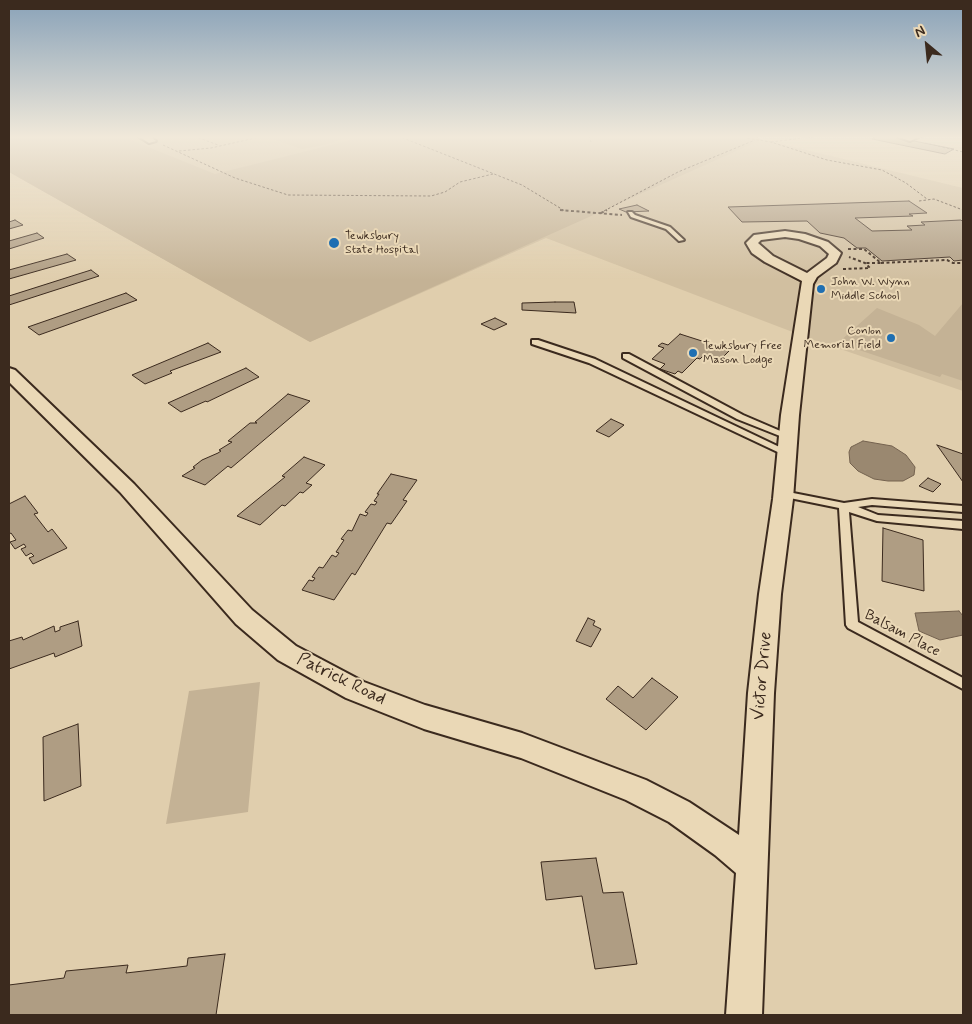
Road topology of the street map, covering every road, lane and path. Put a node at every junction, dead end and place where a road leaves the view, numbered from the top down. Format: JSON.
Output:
{"nodes":[{"id":1,"x":254,"y":184,"type":"edge"},
{"id":2,"x":457,"y":184,"type":"edge"},
{"id":3,"x":517,"y":184,"type":"edge"},
{"id":4,"x":656,"y":184,"type":"edge"},
{"id":5,"x":907,"y":184,"type":"edge"},
{"id":6,"x":927,"y":199,"type":"junction"},
{"id":7,"x":919,"y":201,"type":"dead end"},
{"id":8,"x":963,"y":210,"type":"edge"},
{"id":9,"x":600,"y":213,"type":"junction"},
{"id":10,"x":632,"y":215,"type":"joint"},
{"id":11,"x":681,"y":240,"type":"dead end"},
{"id":12,"x":844,"y":249,"type":"dead end"},
{"id":13,"x":865,"y":263,"type":"dead end"},
{"id":14,"x":881,"y":263,"type":"junction"},
{"id":15,"x":963,"y":263,"type":"edge"},
{"id":16,"x":843,"y":269,"type":"dead end"},
{"id":17,"x":846,"y":273,"type":"dead end"},
{"id":18,"x":809,"y":280,"type":"junction"},
{"id":19,"x":535,"y":342,"type":"dead end"},
{"id":20,"x":626,"y":356,"type":"dead end"},
{"id":21,"x":9,"y":373,"type":"edge"},
{"id":22,"x":787,"y":445,"type":"junction"},
{"id":23,"x":783,"y":494,"type":"junction"},
{"id":24,"x":844,"y":506,"type":"junction"},
{"id":25,"x":963,"y":509,"type":"edge"},
{"id":26,"x":963,"y":525,"type":"edge"},
{"id":27,"x":963,"y":684,"type":"edge"},
{"id":28,"x":752,"y":866,"type":"junction"},
{"id":29,"x":744,"y":1015,"type":"edge"}],
"edges":[{"from":1,"to":2,"type":"path"},
{"from":3,"to":9,"type":"path"},
{"from":4,"to":9,"type":"path"},
{"from":5,"to":6,"type":"path"},
{"from":6,"to":7,"type":"path"},
{"from":6,"to":8,"type":"path"},
{"from":9,"to":10,"type":"path"},
{"from":10,"to":11,"type":"lane"},
{"from":12,"to":14,"type":"path"},
{"from":13,"to":14,"type":"path"},
{"from":14,"to":15,"type":"path"},
{"from":16,"to":17,"type":"path"},
{"from":18,"to":18,"type":"street"},
{"from":18,"to":22,"type":"street","name":"Victor Drive"},
{"from":19,"to":22,"type":"lane"},
{"from":20,"to":22,"type":"lane"},
{"from":21,"to":28,"type":"street","name":"Patrick Road"},
{"from":22,"to":23,"type":"street","name":"Victor Drive"},
{"from":23,"to":24,"type":"lane"},
{"from":23,"to":28,"type":"street","name":"Victor Drive"},
{"from":24,"to":25,"type":"lane"},
{"from":24,"to":26,"type":"lane"},
{"from":24,"to":27,"type":"lane","name":"Balsam Place"},
{"from":28,"to":29,"type":"street","name":"Victor Drive"}]}
